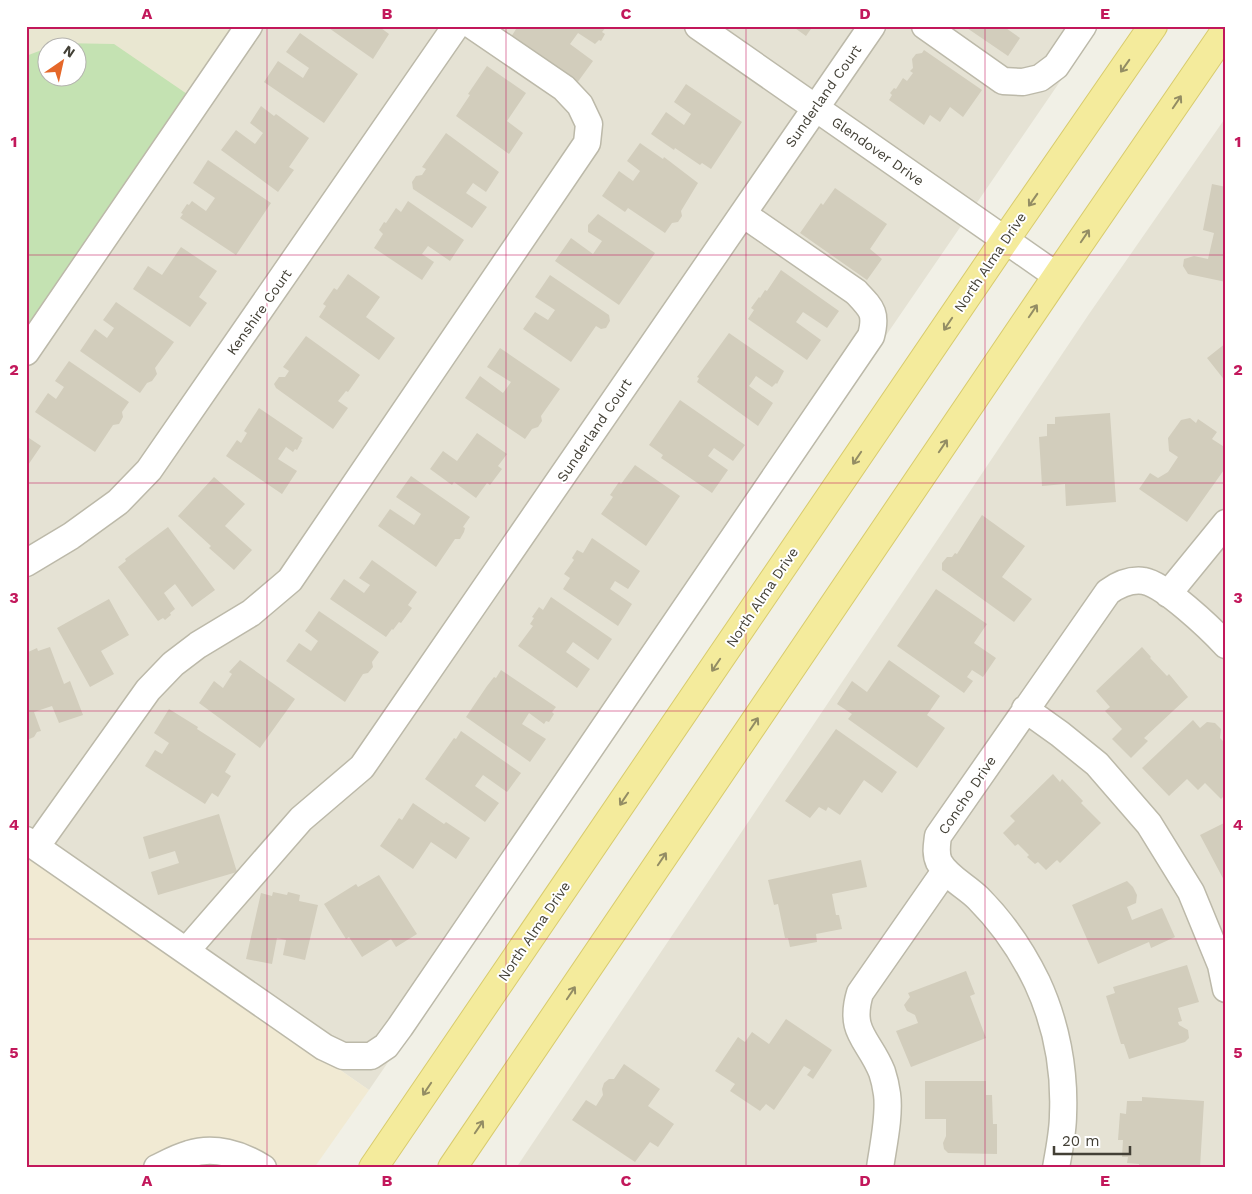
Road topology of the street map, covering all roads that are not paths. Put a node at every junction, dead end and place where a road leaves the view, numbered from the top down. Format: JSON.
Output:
{"nodes":[{"id":1,"x":249,"y":26,"type":"edge"},
{"id":2,"x":456,"y":26,"type":"edge"},
{"id":3,"x":473,"y":26,"type":"edge"},
{"id":4,"x":698,"y":26,"type":"edge"},
{"id":5,"x":872,"y":26,"type":"edge"},
{"id":6,"x":925,"y":26,"type":"edge"},
{"id":7,"x":1083,"y":26,"type":"edge"},
{"id":8,"x":1153,"y":26,"type":"edge"},
{"id":9,"x":1226,"y":30,"type":"edge"},
{"id":10,"x":815,"y":108,"type":"junction"},
{"id":11,"x":743,"y":214,"type":"junction"},
{"id":12,"x":1005,"y":240,"type":"junction"},
{"id":13,"x":1057,"y":276,"type":"junction"},
{"id":14,"x":26,"y":352,"type":"edge"},
{"id":15,"x":1226,"y":523,"type":"edge"},
{"id":16,"x":26,"y":563,"type":"edge"},
{"id":17,"x":1168,"y":594,"type":"junction"},
{"id":18,"x":1226,"y":645,"type":"edge"},
{"id":19,"x":1025,"y":709,"type":"junction"},
{"id":20,"x":31,"y":844,"type":"edge"},
{"id":21,"x":945,"y":871,"type":"junction"},
{"id":22,"x":186,"y":951,"type":"junction"},
{"id":23,"x":1226,"y":989,"type":"edge"},
{"id":24,"x":156,"y":1168,"type":"edge"},
{"id":25,"x":262,"y":1168,"type":"edge"},
{"id":26,"x":373,"y":1168,"type":"edge"},
{"id":27,"x":452,"y":1168,"type":"edge"},
{"id":28,"x":880,"y":1168,"type":"edge"},
{"id":29,"x":1056,"y":1168,"type":"edge"}],
"edges":[{"from":1,"to":14,"type":"street"},
{"from":2,"to":16,"type":"street","name":"Kenshire Court"},
{"from":3,"to":20,"type":"street"},
{"from":4,"to":10,"type":"street","name":"Glendover Drive"},
{"from":5,"to":10,"type":"street","name":"Sunderland Court"},
{"from":6,"to":7,"type":"street"},
{"from":8,"to":12,"type":"main road","name":"North Alma Drive","one_way":true},
{"from":13,"to":9,"type":"main road","one_way":true},
{"from":10,"to":11,"type":"street","name":"Sunderland Court"},
{"from":10,"to":12,"type":"street","name":"Glendover Drive"},
{"from":11,"to":22,"type":"street","name":"Sunderland Court"},
{"from":11,"to":22,"type":"street"},
{"from":12,"to":13,"type":"street","name":"Glendover Drive"},
{"from":12,"to":26,"type":"main road","name":"North Alma Drive","one_way":true},
{"from":27,"to":13,"type":"main road","one_way":true},
{"from":15,"to":17,"type":"street"},
{"from":17,"to":18,"type":"street"},
{"from":17,"to":19,"type":"street","name":"Concho Drive"},
{"from":19,"to":21,"type":"street","name":"Concho Drive"},
{"from":19,"to":23,"type":"street"},
{"from":20,"to":22,"type":"street"},
{"from":21,"to":28,"type":"street"},
{"from":21,"to":29,"type":"street","name":"Concho Drive"},
{"from":24,"to":25,"type":"street"}]}
